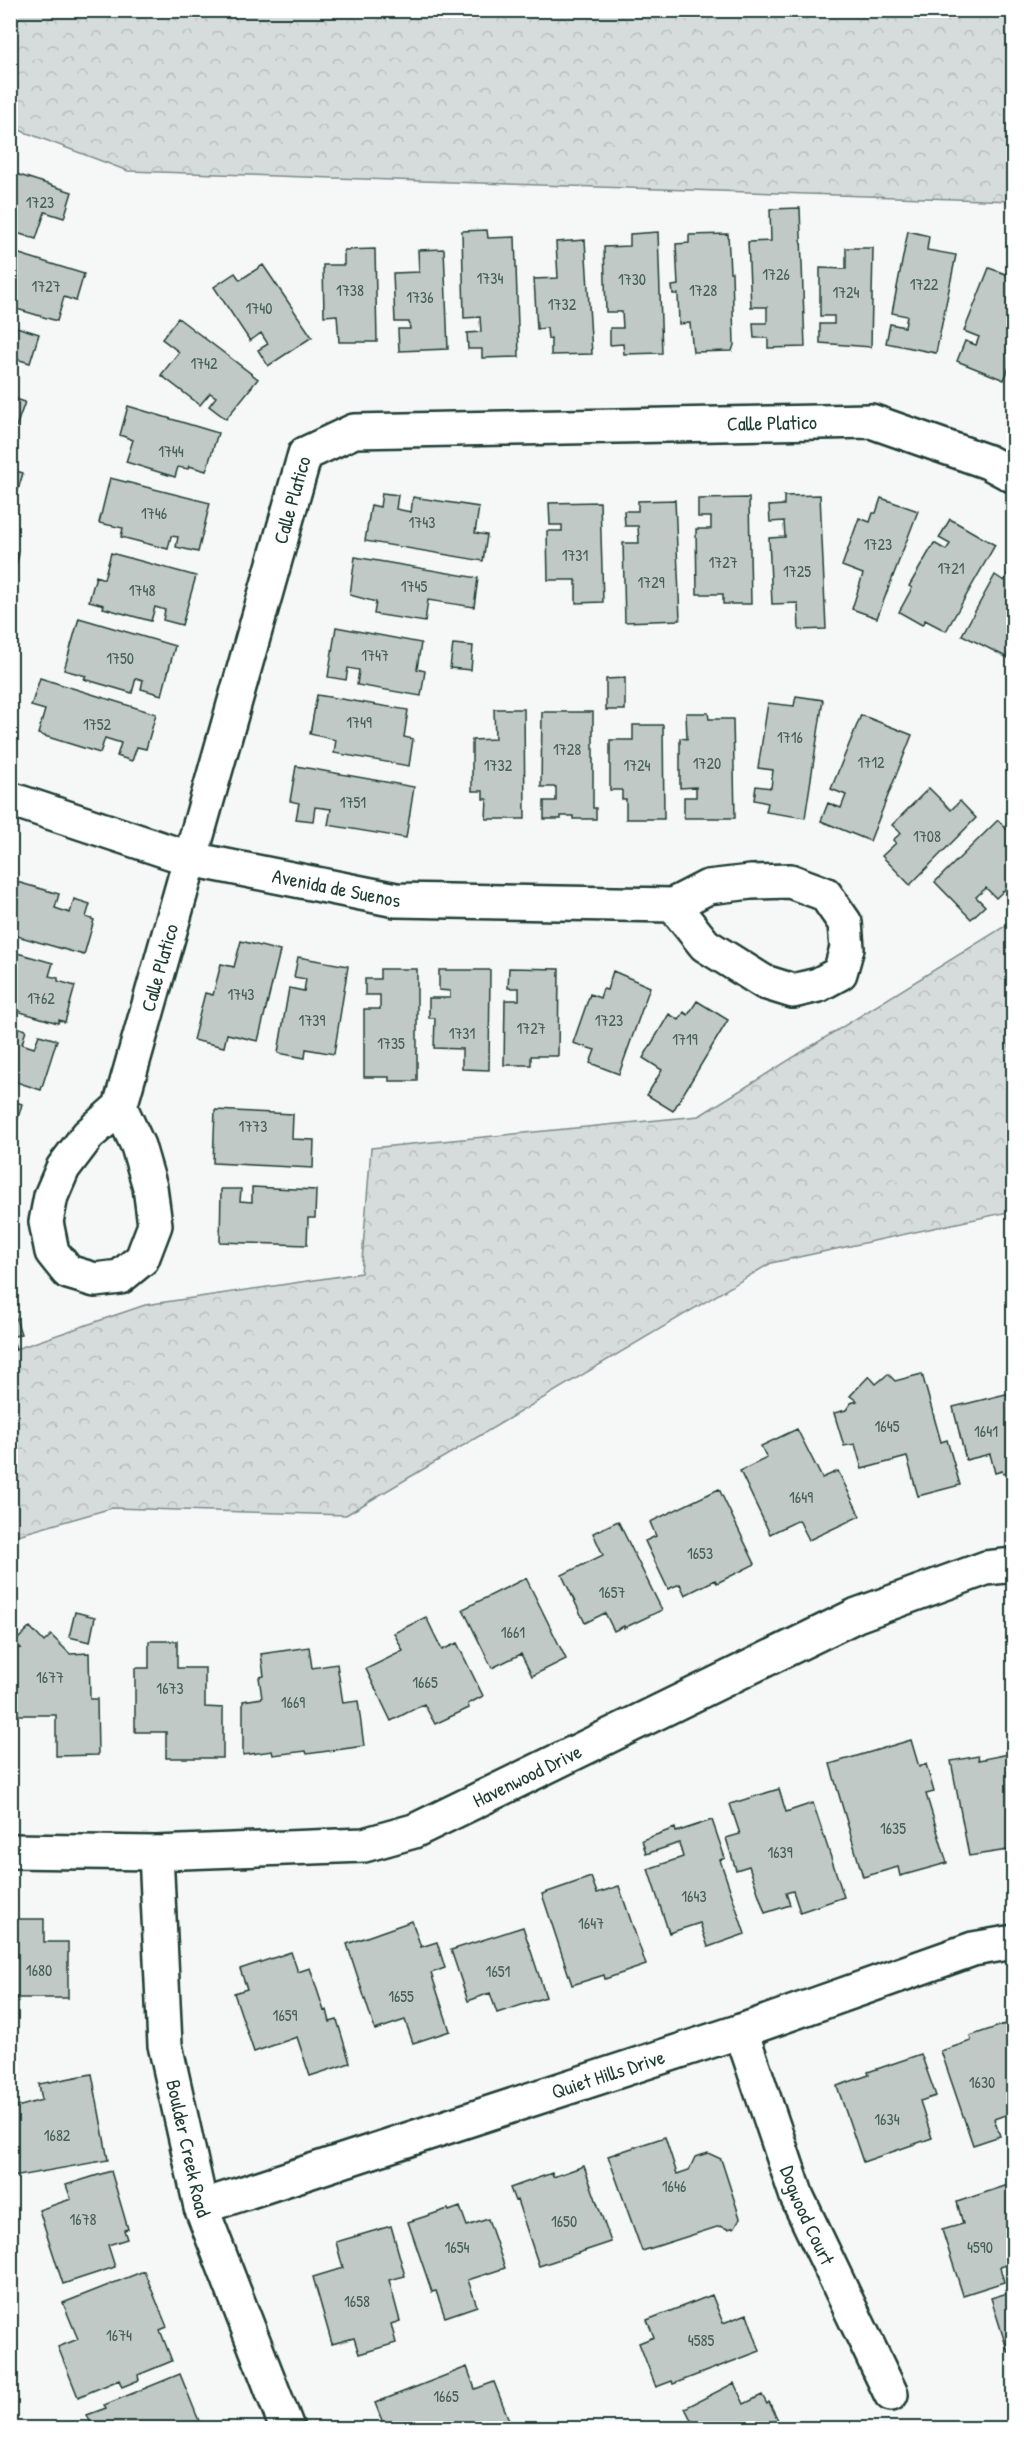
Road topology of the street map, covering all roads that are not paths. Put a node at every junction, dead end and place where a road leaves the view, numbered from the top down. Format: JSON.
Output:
{"nodes":[{"id":1,"x":1014,"y":476,"type":"edge"},
{"id":2,"x":10,"y":799,"type":"edge"},
{"id":3,"x":191,"y":859,"type":"junction"},
{"id":4,"x":673,"y":905,"type":"junction"},
{"id":5,"x":120,"y":1107,"type":"junction"},
{"id":6,"x":1014,"y":1565,"type":"edge"},
{"id":7,"x":10,"y":1851,"type":"edge"},
{"id":8,"x":156,"y":1853,"type":"junction"},
{"id":9,"x":1014,"y":1942,"type":"edge"},
{"id":10,"x":741,"y":2031,"type":"junction"},
{"id":11,"x":201,"y":2207,"type":"junction"},
{"id":12,"x":891,"y":2394,"type":"dead end"},
{"id":13,"x":286,"y":2428,"type":"edge"}],
"edges":[{"from":1,"to":3,"type":"street","name":"Calle Platico"},
{"from":2,"to":3,"type":"street","name":"Avenida de Suenos"},
{"from":3,"to":4,"type":"street","name":"Avenida de Suenos"},
{"from":3,"to":5,"type":"street","name":"Calle Platico"},
{"from":4,"to":4,"type":"street","name":"Avenida de Suenos"},
{"from":5,"to":5,"type":"street"},
{"from":6,"to":8,"type":"street","name":"Havenwood Drive"},
{"from":7,"to":8,"type":"street","name":"Havenwood Drive"},
{"from":8,"to":11,"type":"street","name":"Boulder Creek Road"},
{"from":9,"to":10,"type":"street","name":"Quiet Hills Drive"},
{"from":10,"to":11,"type":"street","name":"Quiet Hills Drive"},
{"from":10,"to":12,"type":"street","name":"Dogwood Court"},
{"from":11,"to":13,"type":"street","name":"Boulder Creek Road"}]}
